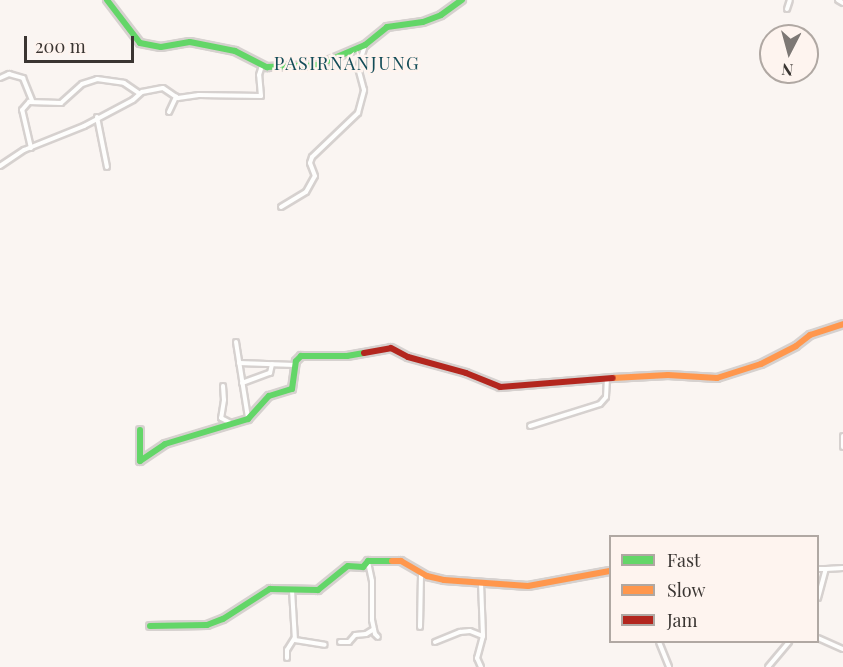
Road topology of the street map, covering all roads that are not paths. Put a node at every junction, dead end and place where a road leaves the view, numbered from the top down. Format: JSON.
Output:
{"nodes":[{"id":1,"x":107,"y":0,"type":"edge"},
{"id":2,"x":462,"y":0,"type":"edge"},
{"id":3,"x":790,"y":0,"type":"edge"},
{"id":4,"x":838,"y":0,"type":"edge"},
{"id":5,"x":843,"y":3,"type":"edge"},
{"id":6,"x":787,"y":9,"type":"dead end"},
{"id":7,"x":365,"y":45,"type":"junction"},
{"id":8,"x":262,"y":66,"type":"junction"},
{"id":9,"x":0,"y":78,"type":"edge"},
{"id":10,"x":140,"y":93,"type":"junction"},
{"id":11,"x":176,"y":97,"type":"junction"},
{"id":12,"x":32,"y":100,"type":"junction"},
{"id":13,"x":169,"y":112,"type":"dead end"},
{"id":14,"x":97,"y":117,"type":"junction"},
{"id":15,"x":31,"y":148,"type":"junction"},
{"id":16,"x":0,"y":166,"type":"edge"},
{"id":17,"x":107,"y":167,"type":"dead end"},
{"id":18,"x":282,"y":207,"type":"dead end"},
{"id":19,"x":843,"y":324,"type":"edge"},
{"id":20,"x":236,"y":342,"type":"dead end"},
{"id":21,"x":239,"y":363,"type":"junction"},
{"id":22,"x":272,"y":364,"type":"junction"},
{"id":23,"x":295,"y":365,"type":"junction"},
{"id":24,"x":606,"y":378,"type":"junction"},
{"id":25,"x":242,"y":383,"type":"junction"},
{"id":26,"x":222,"y":386,"type":"dead end"},
{"id":27,"x":248,"y":419,"type":"junction"},
{"id":28,"x":231,"y":423,"type":"junction"},
{"id":29,"x":530,"y":426,"type":"dead end"},
{"id":30,"x":140,"y":430,"type":"dead end"},
{"id":31,"x":843,"y":436,"type":"edge"},
{"id":32,"x":843,"y":447,"type":"edge"},
{"id":33,"x":368,"y":561,"type":"junction"},
{"id":34,"x":843,"y":568,"type":"edge"},
{"id":35,"x":819,"y":569,"type":"edge"},
{"id":36,"x":826,"y":569,"type":"junction"},
{"id":37,"x":609,"y":571,"type":"edge"},
{"id":38,"x":421,"y":573,"type":"junction"},
{"id":39,"x":481,"y":583,"type":"junction"},
{"id":40,"x":292,"y":590,"type":"junction"},
{"id":41,"x":819,"y":594,"type":"edge"},
{"id":42,"x":150,"y":626,"type":"dead end"},
{"id":43,"x":420,"y":627,"type":"dead end"},
{"id":44,"x":374,"y":629,"type":"junction"},
{"id":45,"x":378,"y":636,"type":"dead end"},
{"id":46,"x":483,"y":636,"type":"junction"},
{"id":47,"x":294,"y":638,"type":"junction"},
{"id":48,"x":819,"y":638,"type":"edge"},
{"id":49,"x":340,"y":642,"type":"dead end"},
{"id":50,"x":435,"y":642,"type":"dead end"},
{"id":51,"x":658,"y":643,"type":"edge"},
{"id":52,"x":788,"y":643,"type":"edge"},
{"id":53,"x":325,"y":645,"type":"dead end"},
{"id":54,"x":843,"y":649,"type":"edge"},
{"id":55,"x":287,"y":658,"type":"dead end"},
{"id":56,"x":481,"y":667,"type":"edge"},
{"id":57,"x":669,"y":667,"type":"edge"},
{"id":58,"x":768,"y":667,"type":"edge"}],
"edges":[{"from":1,"to":8,"type":"street"},
{"from":2,"to":7,"type":"street"},
{"from":3,"to":6,"type":"street"},
{"from":4,"to":5,"type":"street"},
{"from":7,"to":8,"type":"street"},
{"from":7,"to":18,"type":"street"},
{"from":8,"to":11,"type":"street"},
{"from":9,"to":12,"type":"street"},
{"from":10,"to":11,"type":"street"},
{"from":10,"to":12,"type":"street"},
{"from":10,"to":14,"type":"street"},
{"from":11,"to":13,"type":"street"},
{"from":12,"to":15,"type":"street"},
{"from":14,"to":15,"type":"street"},
{"from":14,"to":17,"type":"street"},
{"from":15,"to":16,"type":"street"},
{"from":19,"to":24,"type":"street"},
{"from":20,"to":21,"type":"street"},
{"from":21,"to":22,"type":"street"},
{"from":21,"to":25,"type":"street"},
{"from":22,"to":23,"type":"street"},
{"from":22,"to":25,"type":"street"},
{"from":23,"to":24,"type":"street"},
{"from":23,"to":27,"type":"street"},
{"from":24,"to":29,"type":"street"},
{"from":25,"to":27,"type":"street"},
{"from":26,"to":28,"type":"street"},
{"from":27,"to":28,"type":"street"},
{"from":28,"to":30,"type":"street"},
{"from":31,"to":32,"type":"street"},
{"from":33,"to":38,"type":"street"},
{"from":33,"to":40,"type":"street"},
{"from":33,"to":44,"type":"street"},
{"from":34,"to":36,"type":"street"},
{"from":35,"to":36,"type":"street"},
{"from":36,"to":41,"type":"street"},
{"from":37,"to":39,"type":"street"},
{"from":38,"to":39,"type":"street"},
{"from":38,"to":43,"type":"street"},
{"from":39,"to":46,"type":"street"},
{"from":40,"to":42,"type":"street"},
{"from":40,"to":47,"type":"street"},
{"from":44,"to":45,"type":"street"},
{"from":44,"to":49,"type":"street"},
{"from":46,"to":50,"type":"street"},
{"from":46,"to":56,"type":"street"},
{"from":47,"to":53,"type":"street"},
{"from":47,"to":55,"type":"street"},
{"from":48,"to":54,"type":"street"},
{"from":51,"to":57,"type":"street"},
{"from":52,"to":58,"type":"street"}]}
